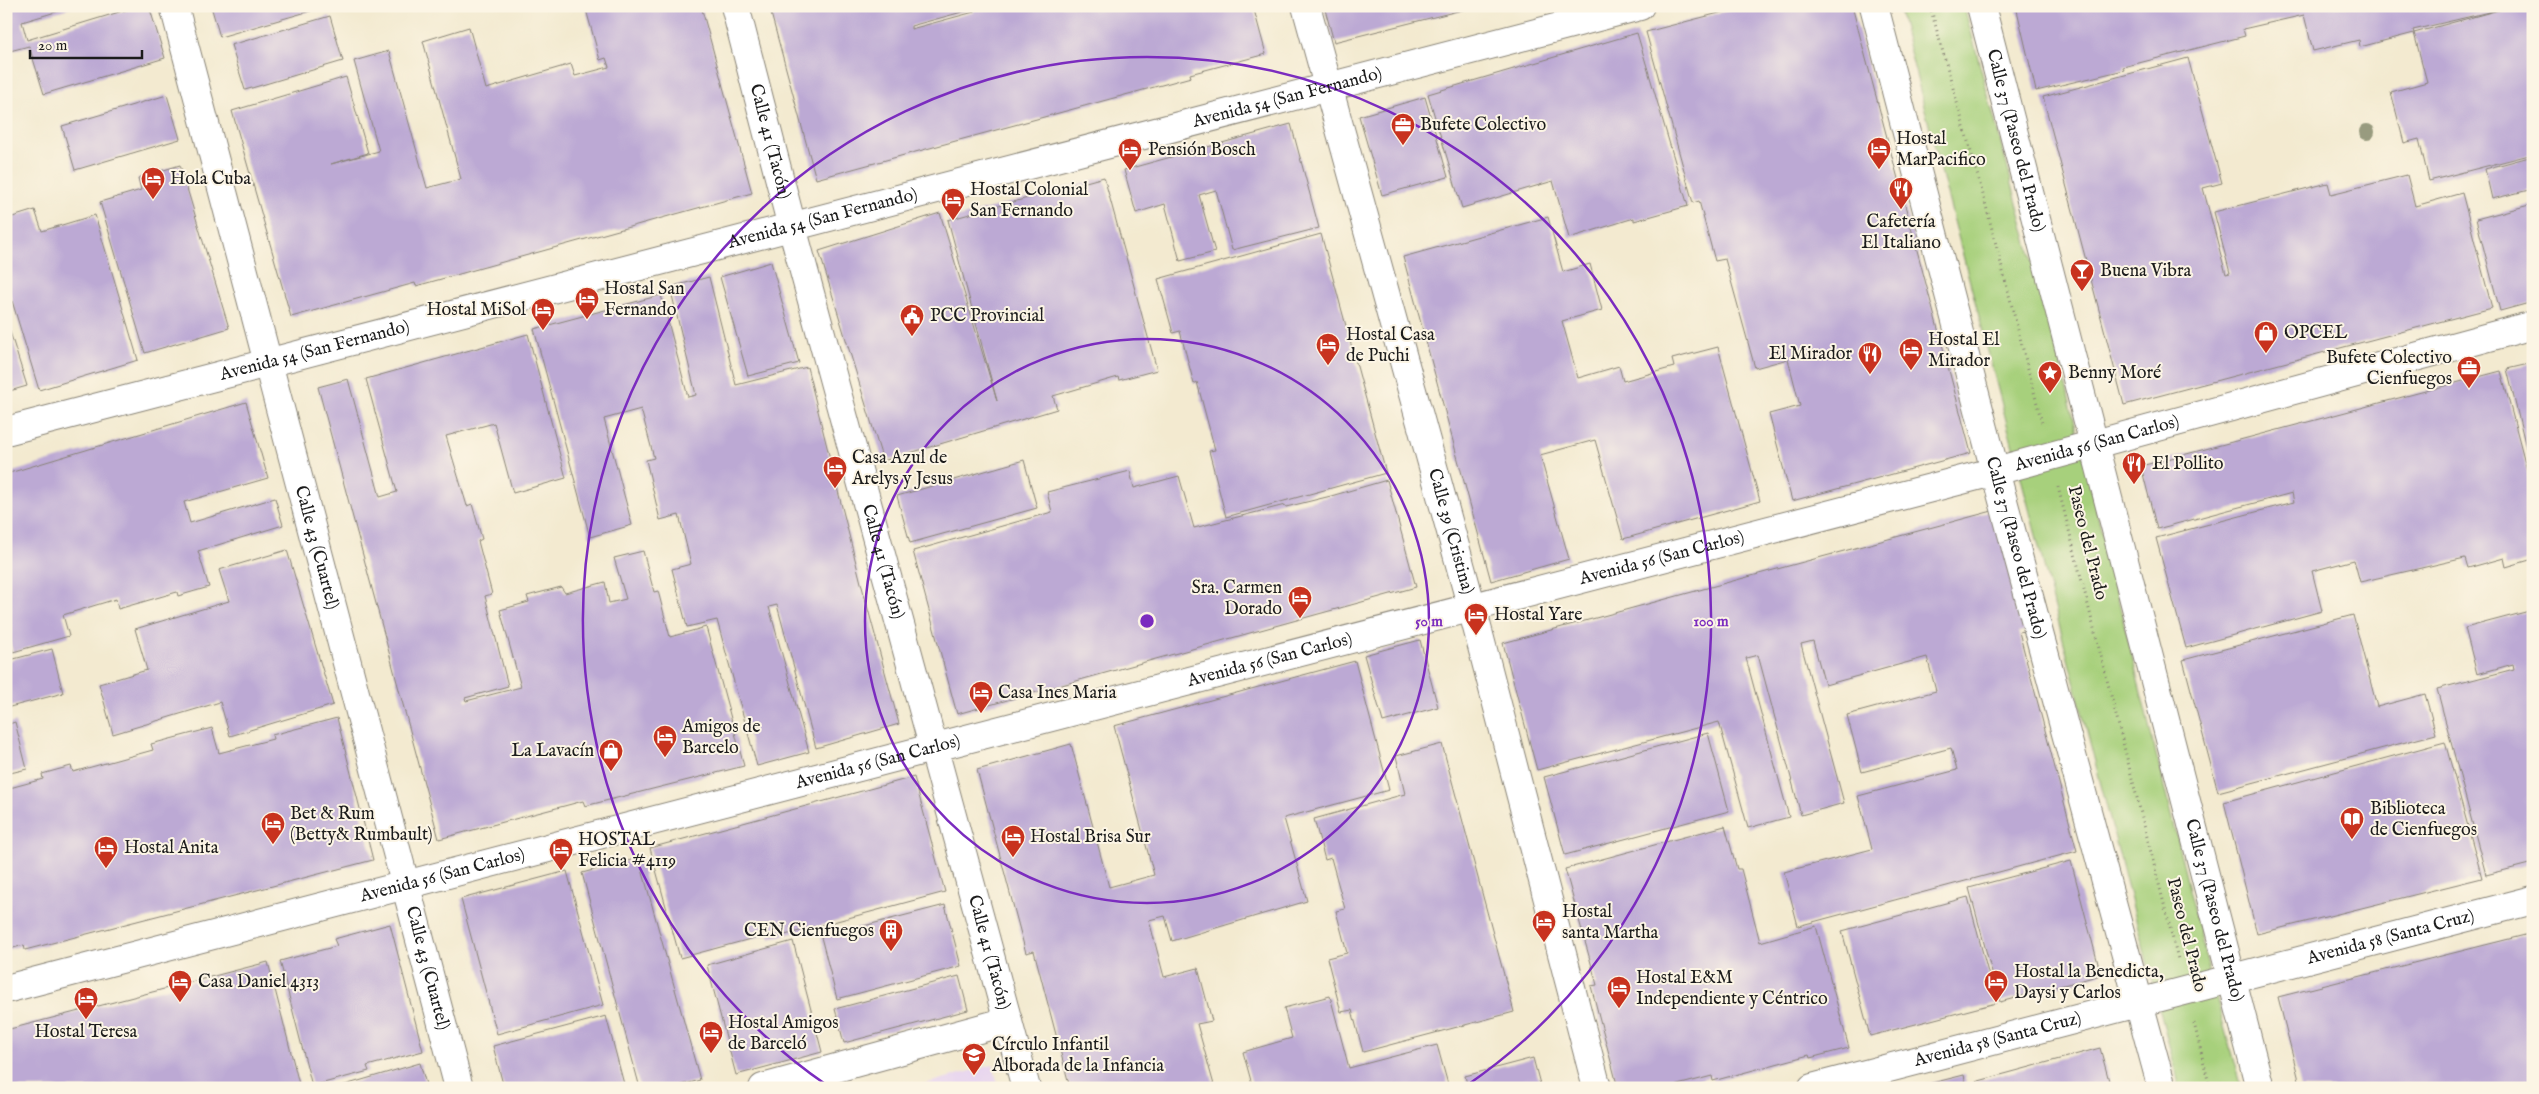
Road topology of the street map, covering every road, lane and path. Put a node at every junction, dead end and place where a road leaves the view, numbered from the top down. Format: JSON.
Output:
{"nodes":[{"id":1,"x":174,"y":6,"type":"edge"},
{"id":2,"x":735,"y":6,"type":"edge"},
{"id":3,"x":1306,"y":6,"type":"edge"},
{"id":4,"x":1640,"y":6,"type":"edge"},
{"id":5,"x":1874,"y":6,"type":"edge"},
{"id":6,"x":1930,"y":6,"type":"edge"},
{"id":7,"x":1981,"y":6,"type":"edge"},
{"id":8,"x":1327,"y":88,"type":"junction"},
{"id":9,"x":792,"y":227,"type":"junction"},
{"id":10,"x":2533,"y":326,"type":"edge"},
{"id":11,"x":268,"y":363,"type":"junction"},
{"id":12,"x":6,"y":431,"type":"edge"},
{"id":13,"x":2094,"y":444,"type":"junction"},
{"id":14,"x":2050,"y":456,"type":"junction"},
{"id":15,"x":1994,"y":471,"type":"junction"},
{"id":16,"x":1472,"y":608,"type":"junction"},
{"id":17,"x":935,"y":748,"type":"junction"},
{"id":18,"x":406,"y":885,"type":"junction"},
{"id":19,"x":2533,"y":900,"type":"edge"},
{"id":20,"x":2230,"y":979,"type":"junction"},
{"id":21,"x":6,"y":989,"type":"edge"},
{"id":22,"x":2186,"y":990,"type":"junction"},
{"id":23,"x":2138,"y":1002,"type":"junction"},
{"id":24,"x":1008,"y":1020,"type":"junction"},
{"id":25,"x":459,"y":1088,"type":"edge"},
{"id":26,"x":763,"y":1088,"type":"edge"},
{"id":27,"x":1026,"y":1088,"type":"edge"},
{"id":28,"x":1597,"y":1088,"type":"edge"},
{"id":29,"x":1812,"y":1088,"type":"edge"},
{"id":30,"x":2162,"y":1088,"type":"edge"},
{"id":31,"x":2210,"y":1088,"type":"edge"},
{"id":32,"x":2260,"y":1088,"type":"edge"}],
"edges":[{"from":1,"to":11,"type":"main road","name":"Calle 43 (Cuartel)"},
{"from":2,"to":9,"type":"main road","name":"Calle 41 (Tacón)"},
{"from":3,"to":8,"type":"main road","name":"Calle 39 (Cristina)"},
{"from":4,"to":8,"type":"main road","name":"Avenida 54 (San Fernando)"},
{"from":5,"to":15,"type":"main road","name":"Calle 37 (Paseo del Prado)"},
{"from":6,"to":14,"type":"path","name":"Paseo del Prado"},
{"from":7,"to":13,"type":"main road","name":"Calle 37 (Paseo del Prado)"},
{"from":8,"to":9,"type":"main road","name":"Avenida 54 (San Fernando)"},
{"from":8,"to":16,"type":"main road","name":"Calle 39 (Cristina)"},
{"from":9,"to":11,"type":"main road","name":"Avenida 54 (San Fernando)"},
{"from":9,"to":17,"type":"main road","name":"Calle 41 (Tacón)"},
{"from":10,"to":13,"type":"main road","name":"Avenida 56 (San Carlos)"},
{"from":11,"to":12,"type":"main road","name":"Avenida 54 (San Fernando)"},
{"from":11,"to":18,"type":"main road","name":"Calle 43 (Cuartel)"},
{"from":13,"to":14,"type":"main road","name":"Avenida 56 (San Carlos)"},
{"from":13,"to":20,"type":"main road","name":"Calle 37 (Paseo del Prado)"},
{"from":14,"to":15,"type":"main road","name":"Avenida 56 (San Carlos)"},
{"from":14,"to":22,"type":"path","name":"Paseo del Prado"},
{"from":15,"to":16,"type":"main road","name":"Avenida 56 (San Carlos)"},
{"from":15,"to":23,"type":"main road","name":"Calle 37 (Paseo del Prado)"},
{"from":16,"to":17,"type":"main road","name":"Avenida 56 (San Carlos)"},
{"from":16,"to":28,"type":"main road","name":"Calle 39 (Cristina)"},
{"from":17,"to":18,"type":"main road","name":"Avenida 56 (San Carlos)"},
{"from":17,"to":24,"type":"main road","name":"Calle 41 (Tacón)"},
{"from":18,"to":21,"type":"main road","name":"Avenida 56 (San Carlos)"},
{"from":18,"to":25,"type":"main road","name":"Calle 43 (Cuartel)"},
{"from":19,"to":20,"type":"main road","name":"Avenida 58 (Santa Cruz)"},
{"from":20,"to":22,"type":"main road","name":"Avenida 58 (Santa Cruz)"},
{"from":20,"to":32,"type":"main road","name":"Calle 37 (Paseo del Prado)"},
{"from":22,"to":23,"type":"main road","name":"Avenida 58 (Santa Cruz)"},
{"from":22,"to":31,"type":"path","name":"Paseo del Prado"},
{"from":23,"to":29,"type":"main road","name":"Avenida 58 (Santa Cruz)"},
{"from":23,"to":30,"type":"main road","name":"Calle 37 (Paseo del Prado)"},
{"from":24,"to":26,"type":"main road"},
{"from":24,"to":27,"type":"main road","name":"Calle 41 (Tacón)"}]}
